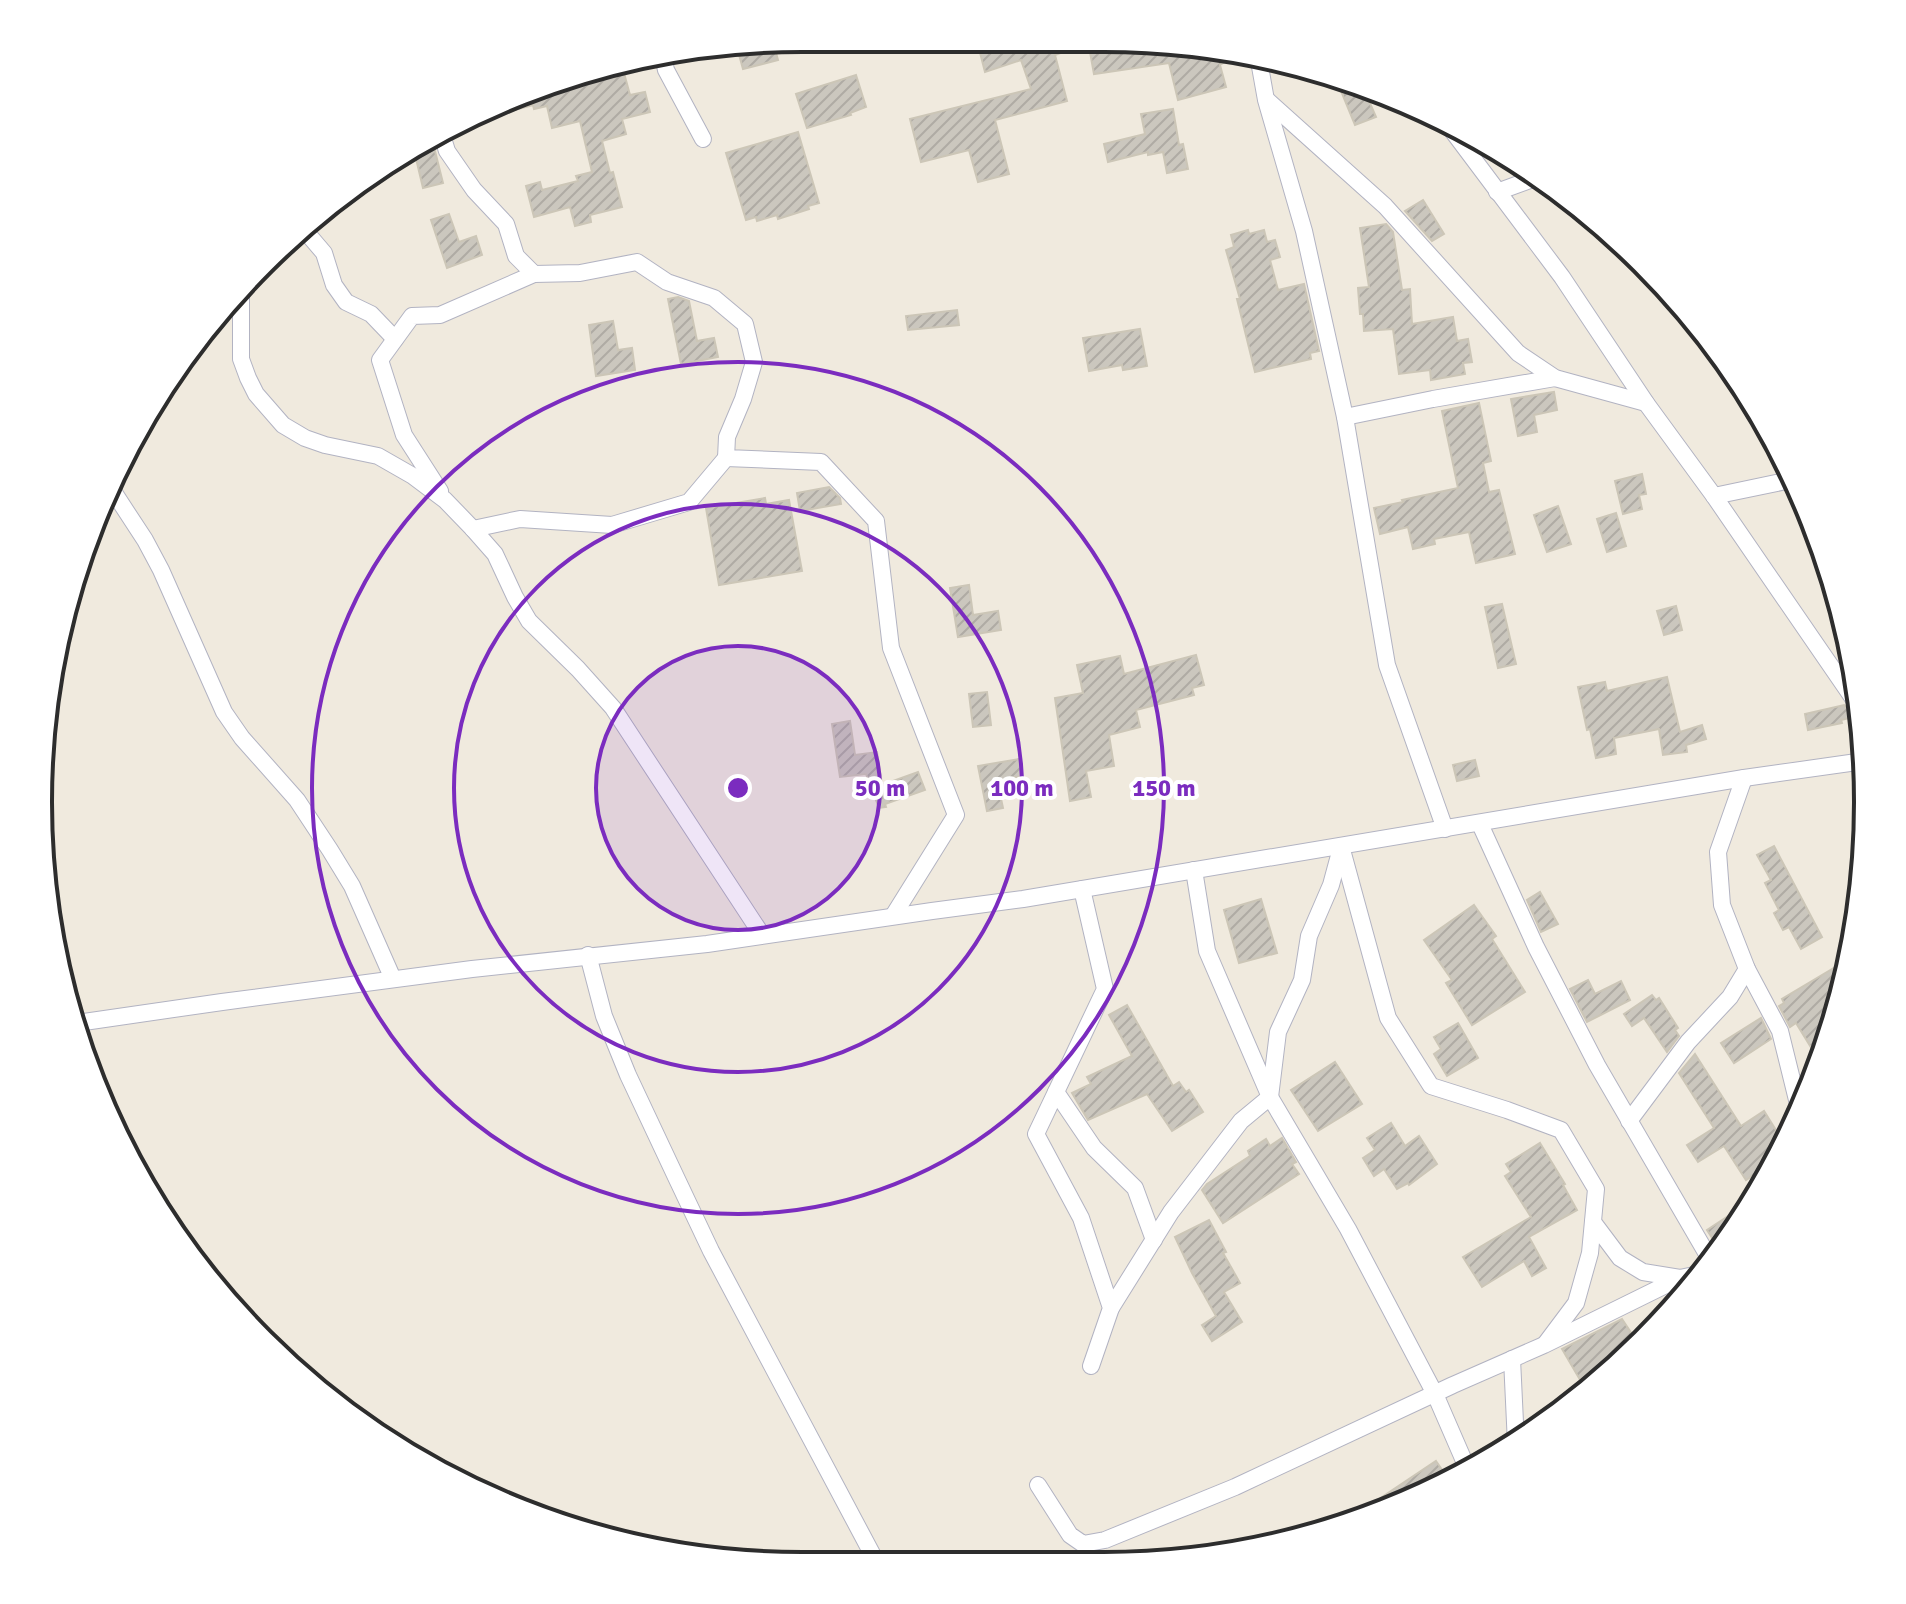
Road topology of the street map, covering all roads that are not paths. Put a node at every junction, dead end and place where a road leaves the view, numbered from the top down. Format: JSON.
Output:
{"nodes":[{"id":1,"x":665,"y":65,"type":"edge"},
{"id":2,"x":1260,"y":69,"type":"edge"},
{"id":3,"x":1266,"y":100,"type":"junction"},
{"id":4,"x":703,"y":139,"type":"dead end"},
{"id":5,"x":1460,"y":142,"type":"edge"},
{"id":6,"x":444,"y":143,"type":"edge"},
{"id":7,"x":1526,"y":181,"type":"edge"},
{"id":8,"x":1497,"y":192,"type":"junction"},
{"id":9,"x":309,"y":236,"type":"edge"},
{"id":10,"x":534,"y":274,"type":"junction"},
{"id":11,"x":241,"y":304,"type":"edge"},
{"id":12,"x":395,"y":339,"type":"junction"},
{"id":13,"x":1555,"y":378,"type":"junction"},
{"id":14,"x":1646,"y":403,"type":"junction"},
{"id":15,"x":1345,"y":417,"type":"junction"},
{"id":16,"x":726,"y":458,"type":"junction"},
{"id":17,"x":1782,"y":482,"type":"edge"},
{"id":18,"x":1714,"y":496,"type":"junction"},
{"id":19,"x":117,"y":497,"type":"edge"},
{"id":20,"x":445,"y":500,"type":"junction"},
{"id":21,"x":473,"y":529,"type":"junction"},
{"id":22,"x":1845,"y":687,"type":"edge"},
{"id":23,"x":1852,"y":763,"type":"edge"},
{"id":24,"x":1744,"y":778,"type":"junction"},
{"id":25,"x":1480,"y":824,"type":"junction"},
{"id":26,"x":1445,"y":829,"type":"junction"},
{"id":27,"x":1341,"y":846,"type":"junction"},
{"id":28,"x":1194,"y":870,"type":"junction"},
{"id":29,"x":1082,"y":889,"type":"junction"},
{"id":30,"x":893,"y":916,"type":"junction"},
{"id":31,"x":762,"y":935,"type":"junction"},
{"id":32,"x":588,"y":955,"type":"junction"},
{"id":33,"x":1747,"y":969,"type":"junction"},
{"id":34,"x":393,"y":979,"type":"junction"},
{"id":35,"x":86,"y":1022,"type":"edge"},
{"id":36,"x":1056,"y":1092,"type":"junction"},
{"id":37,"x":1795,"y":1093,"type":"edge"},
{"id":38,"x":1270,"y":1097,"type":"junction"},
{"id":39,"x":1629,"y":1121,"type":"junction"},
{"id":40,"x":1593,"y":1222,"type":"junction"},
{"id":41,"x":1154,"y":1240,"type":"junction"},
{"id":42,"x":1705,"y":1251,"type":"edge"},
{"id":43,"x":1684,"y":1277,"type":"edge"},
{"id":44,"x":1680,"y":1278,"type":"junction"},
{"id":45,"x":1111,"y":1308,"type":"junction"},
{"id":46,"x":1544,"y":1345,"type":"junction"},
{"id":47,"x":1512,"y":1359,"type":"junction"},
{"id":48,"x":1091,"y":1366,"type":"dead end"},
{"id":49,"x":1435,"y":1394,"type":"junction"},
{"id":50,"x":1515,"y":1430,"type":"edge"},
{"id":51,"x":1464,"y":1460,"type":"edge"},
{"id":52,"x":1038,"y":1485,"type":"dead end"},
{"id":53,"x":871,"y":1552,"type":"edge"}],
"edges":[{"from":1,"to":4,"type":"street"},
{"from":2,"to":3,"type":"street"},
{"from":3,"to":13,"type":"street"},
{"from":3,"to":15,"type":"street"},
{"from":5,"to":8,"type":"street"},
{"from":6,"to":10,"type":"street"},
{"from":7,"to":8,"type":"street"},
{"from":8,"to":14,"type":"street"},
{"from":9,"to":12,"type":"street"},
{"from":10,"to":12,"type":"street"},
{"from":10,"to":16,"type":"street"},
{"from":11,"to":20,"type":"street"},
{"from":12,"to":20,"type":"street"},
{"from":13,"to":14,"type":"street"},
{"from":13,"to":15,"type":"street"},
{"from":14,"to":18,"type":"street"},
{"from":15,"to":26,"type":"street"},
{"from":16,"to":21,"type":"street"},
{"from":16,"to":30,"type":"street"},
{"from":17,"to":18,"type":"street"},
{"from":18,"to":22,"type":"street"},
{"from":19,"to":34,"type":"street"},
{"from":20,"to":21,"type":"street"},
{"from":21,"to":31,"type":"street"},
{"from":23,"to":24,"type":"street"},
{"from":24,"to":25,"type":"street"},
{"from":24,"to":33,"type":"street"},
{"from":25,"to":26,"type":"street"},
{"from":25,"to":39,"type":"street"},
{"from":26,"to":27,"type":"street"},
{"from":27,"to":28,"type":"street"},
{"from":27,"to":38,"type":"street"},
{"from":27,"to":40,"type":"street"},
{"from":28,"to":29,"type":"street"},
{"from":28,"to":38,"type":"street"},
{"from":29,"to":30,"type":"street"},
{"from":29,"to":36,"type":"street"},
{"from":30,"to":31,"type":"street"},
{"from":31,"to":32,"type":"street"},
{"from":32,"to":34,"type":"street"},
{"from":32,"to":53,"type":"street"},
{"from":33,"to":37,"type":"street"},
{"from":33,"to":39,"type":"street"},
{"from":34,"to":35,"type":"street"},
{"from":36,"to":41,"type":"street"},
{"from":36,"to":45,"type":"street"},
{"from":38,"to":41,"type":"street"},
{"from":38,"to":49,"type":"street"},
{"from":39,"to":42,"type":"street"},
{"from":40,"to":44,"type":"street"},
{"from":40,"to":46,"type":"street"},
{"from":41,"to":45,"type":"street"},
{"from":43,"to":44,"type":"street"},
{"from":44,"to":46,"type":"street"},
{"from":45,"to":48,"type":"street"},
{"from":46,"to":47,"type":"street"},
{"from":47,"to":49,"type":"street"},
{"from":47,"to":50,"type":"street"},
{"from":49,"to":51,"type":"street"},
{"from":49,"to":52,"type":"street"}]}
